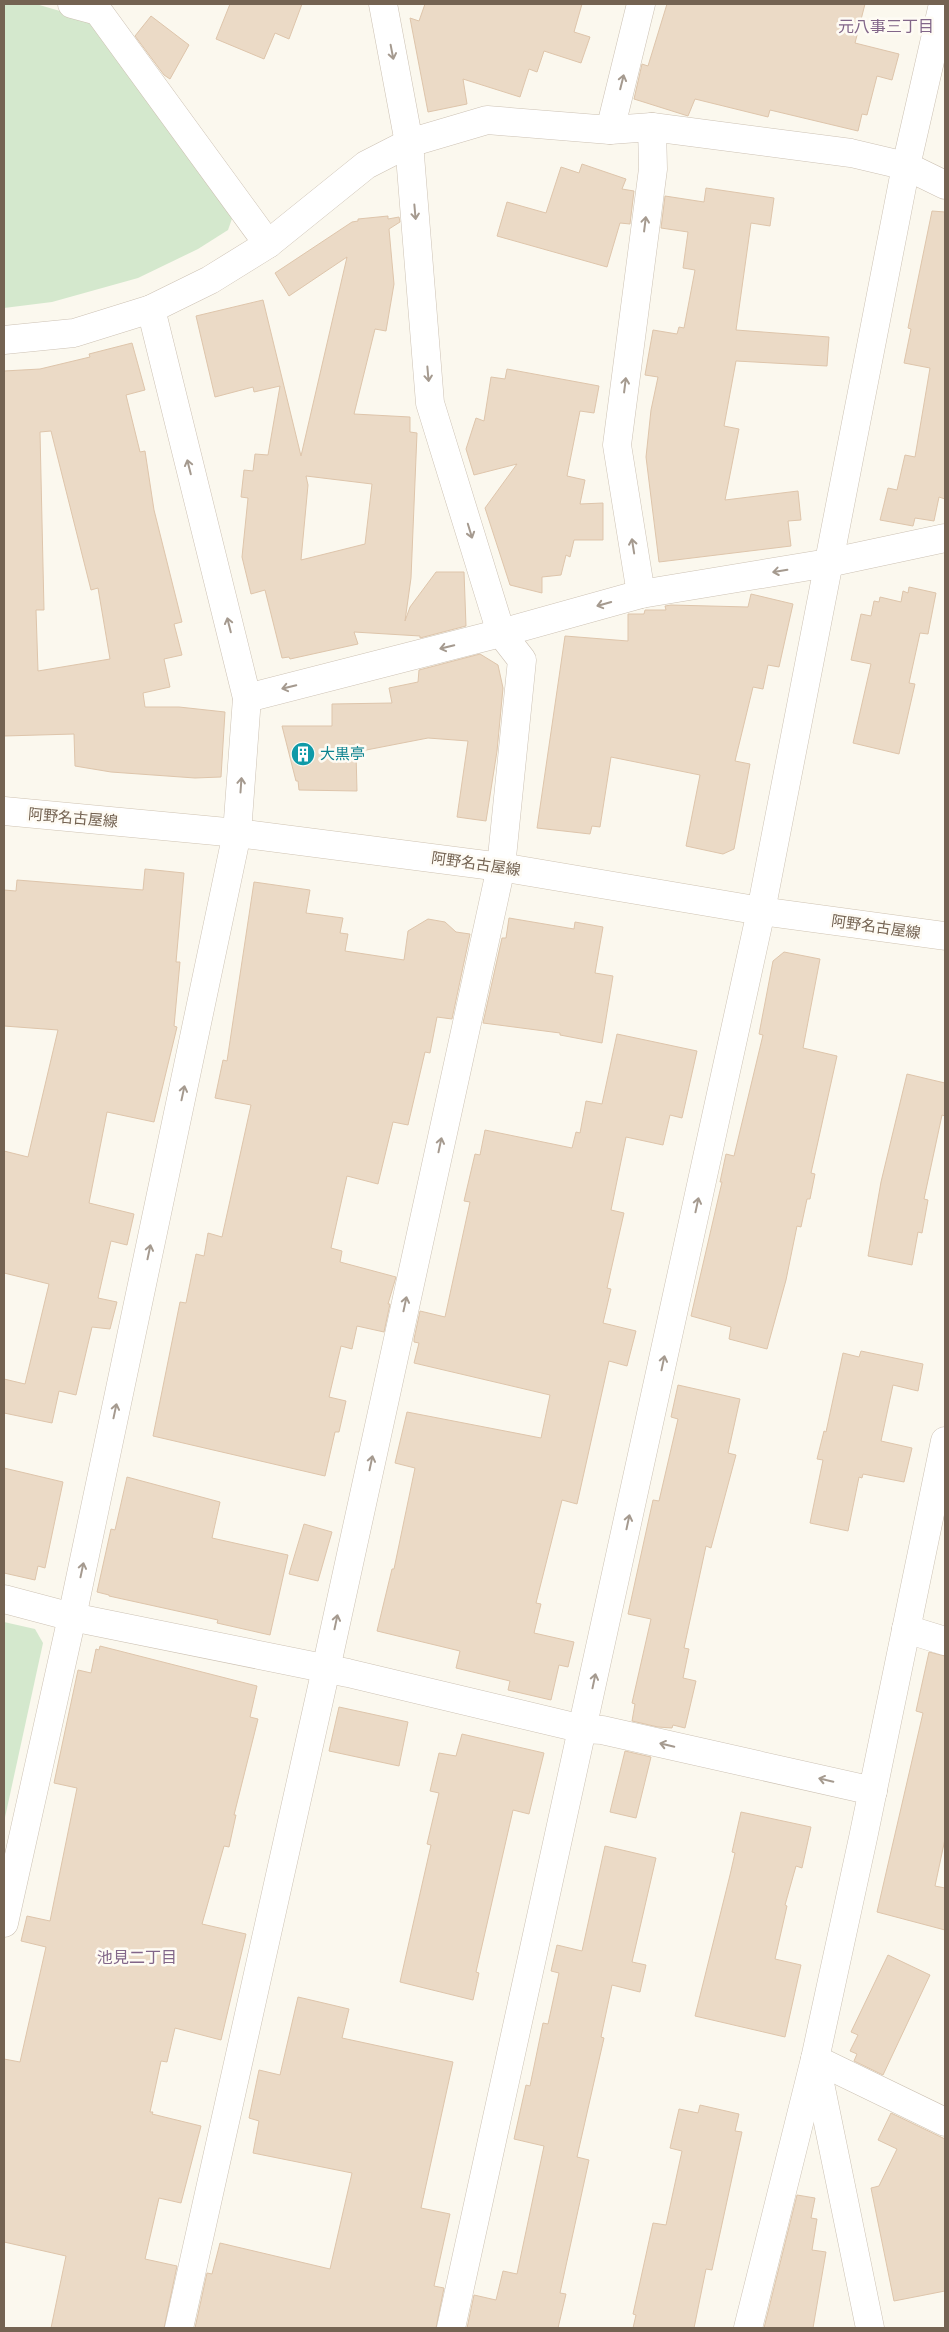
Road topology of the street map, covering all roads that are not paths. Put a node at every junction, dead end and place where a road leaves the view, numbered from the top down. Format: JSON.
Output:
{"nodes":[{"id":1,"x":72,"y":4,"type":"edge"},
{"id":2,"x":383,"y":4,"type":"edge"},
{"id":3,"x":641,"y":4,"type":"edge"},
{"id":4,"x":943,"y":4,"type":"edge"},
{"id":5,"x":652,"y":127,"type":"junction"},
{"id":6,"x":610,"y":130,"type":"junction"},
{"id":7,"x":409,"y":143,"type":"junction"},
{"id":8,"x":906,"y":166,"type":"junction"},
{"id":9,"x":945,"y":184,"type":"edge"},
{"id":10,"x":268,"y":244,"type":"junction"},
{"id":11,"x":151,"y":309,"type":"junction"},
{"id":12,"x":4,"y":340,"type":"edge"},
{"id":13,"x":945,"y":538,"type":"edge"},
{"id":14,"x":828,"y":563,"type":"junction"},
{"id":15,"x":641,"y":594,"type":"junction"},
{"id":16,"x":501,"y":633,"type":"junction"},
{"id":17,"x":247,"y":698,"type":"junction"},
{"id":18,"x":4,"y":811,"type":"edge"},
{"id":19,"x":237,"y":833,"type":"junction"},
{"id":20,"x":501,"y":867,"type":"junction"},
{"id":21,"x":761,"y":911,"type":"junction"},
{"id":22,"x":945,"y":936,"type":"edge"},
{"id":23,"x":945,"y":1441,"type":"edge"},
{"id":24,"x":4,"y":1599,"type":"edge"},
{"id":25,"x":72,"y":1617,"type":"junction"},
{"id":26,"x":906,"y":1630,"type":"junction"},
{"id":27,"x":945,"y":1641,"type":"edge"},
{"id":28,"x":326,"y":1669,"type":"junction"},
{"id":29,"x":583,"y":1729,"type":"junction"},
{"id":30,"x":873,"y":1791,"type":"junction"},
{"id":31,"x":4,"y":1923,"type":"edge"},
{"id":32,"x":815,"y":2059,"type":"junction"},
{"id":33,"x":945,"y":2122,"type":"edge"},
{"id":34,"x":179,"y":2328,"type":"edge"},
{"id":35,"x":451,"y":2328,"type":"edge"},
{"id":36,"x":748,"y":2328,"type":"edge"},
{"id":37,"x":870,"y":2328,"type":"edge"}],
"edges":[{"from":1,"to":10,"type":"street"},
{"from":2,"to":7,"type":"street","one_way":true},
{"from":6,"to":3,"type":"street","one_way":true},
{"from":4,"to":8,"type":"street"},
{"from":5,"to":6,"type":"street"},
{"from":5,"to":8,"type":"street"},
{"from":15,"to":5,"type":"street","one_way":true},
{"from":6,"to":7,"type":"street"},
{"from":7,"to":10,"type":"street"},
{"from":7,"to":16,"type":"street","one_way":true},
{"from":8,"to":9,"type":"street"},
{"from":8,"to":14,"type":"street"},
{"from":10,"to":11,"type":"street"},
{"from":11,"to":12,"type":"street"},
{"from":17,"to":11,"type":"street","one_way":true},
{"from":13,"to":14,"type":"street"},
{"from":14,"to":15,"type":"street","one_way":true},
{"from":14,"to":21,"type":"street"},
{"from":15,"to":16,"type":"street","one_way":true},
{"from":16,"to":17,"type":"street","one_way":true},
{"from":16,"to":20,"type":"street"},
{"from":19,"to":17,"type":"street","one_way":true},
{"from":18,"to":19,"type":"street","name":"阿野名古屋線"},
{"from":19,"to":20,"type":"street","name":"阿野名古屋線"},
{"from":25,"to":19,"type":"street","one_way":true},
{"from":20,"to":21,"type":"street","name":"阿野名古屋線"},
{"from":28,"to":20,"type":"street","one_way":true},
{"from":21,"to":22,"type":"street","name":"阿野名古屋線"},
{"from":29,"to":21,"type":"street","one_way":true},
{"from":23,"to":26,"type":"street"},
{"from":24,"to":25,"type":"street"},
{"from":25,"to":28,"type":"street"},
{"from":25,"to":31,"type":"street"},
{"from":26,"to":27,"type":"street"},
{"from":26,"to":30,"type":"street"},
{"from":28,"to":29,"type":"street"},
{"from":28,"to":34,"type":"street"},
{"from":30,"to":29,"type":"street","one_way":true},
{"from":29,"to":35,"type":"street"},
{"from":30,"to":32,"type":"street"},
{"from":32,"to":33,"type":"street"},
{"from":32,"to":36,"type":"street"},
{"from":32,"to":37,"type":"street"}]}
